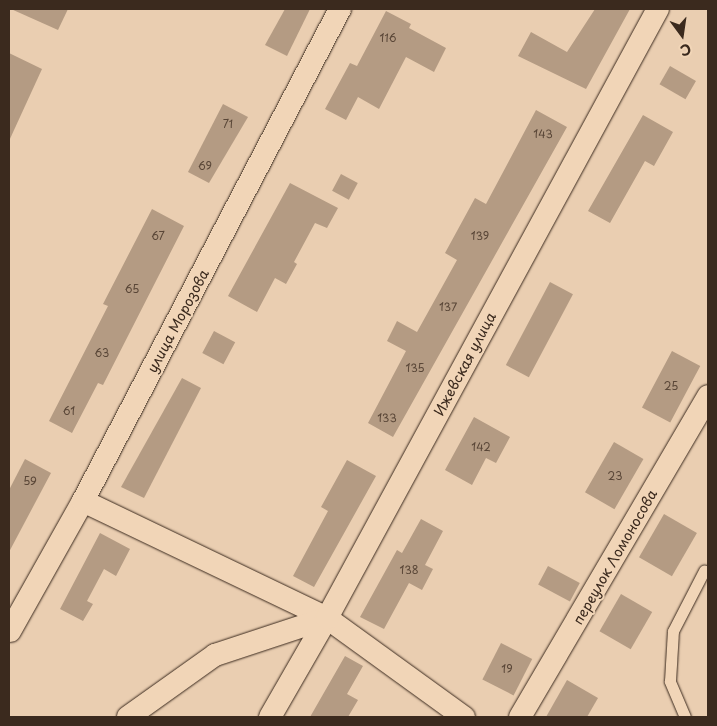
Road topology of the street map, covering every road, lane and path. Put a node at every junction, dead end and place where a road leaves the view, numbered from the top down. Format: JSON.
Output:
{"nodes":[{"id":1,"x":340,"y":9,"type":"edge"},
{"id":2,"x":658,"y":9,"type":"edge"},
{"id":3,"x":708,"y":396,"type":"edge"},
{"id":4,"x":83,"y":501,"type":"junction"},
{"id":5,"x":704,"y":571,"type":"dead end"},
{"id":6,"x":327,"y":618,"type":"junction"},
{"id":7,"x":10,"y":631,"type":"edge"},
{"id":8,"x":128,"y":717,"type":"edge"},
{"id":9,"x":270,"y":717,"type":"edge"},
{"id":10,"x":464,"y":717,"type":"edge"},
{"id":11,"x":520,"y":717,"type":"edge"},
{"id":12,"x":685,"y":717,"type":"edge"}],
"edges":[{"from":1,"to":4,"type":"street","name":"улица Морозова"},
{"from":2,"to":6,"type":"street","name":"Ижевская улица"},
{"from":3,"to":11,"type":"street","name":"переулок Ломоносова"},
{"from":4,"to":6,"type":"street"},
{"from":4,"to":7,"type":"street","name":"улица Морозова"},
{"from":5,"to":12,"type":"lane"},
{"from":6,"to":8,"type":"street"},
{"from":6,"to":9,"type":"street","name":"Ижевская улица"},
{"from":6,"to":10,"type":"street"}]}
